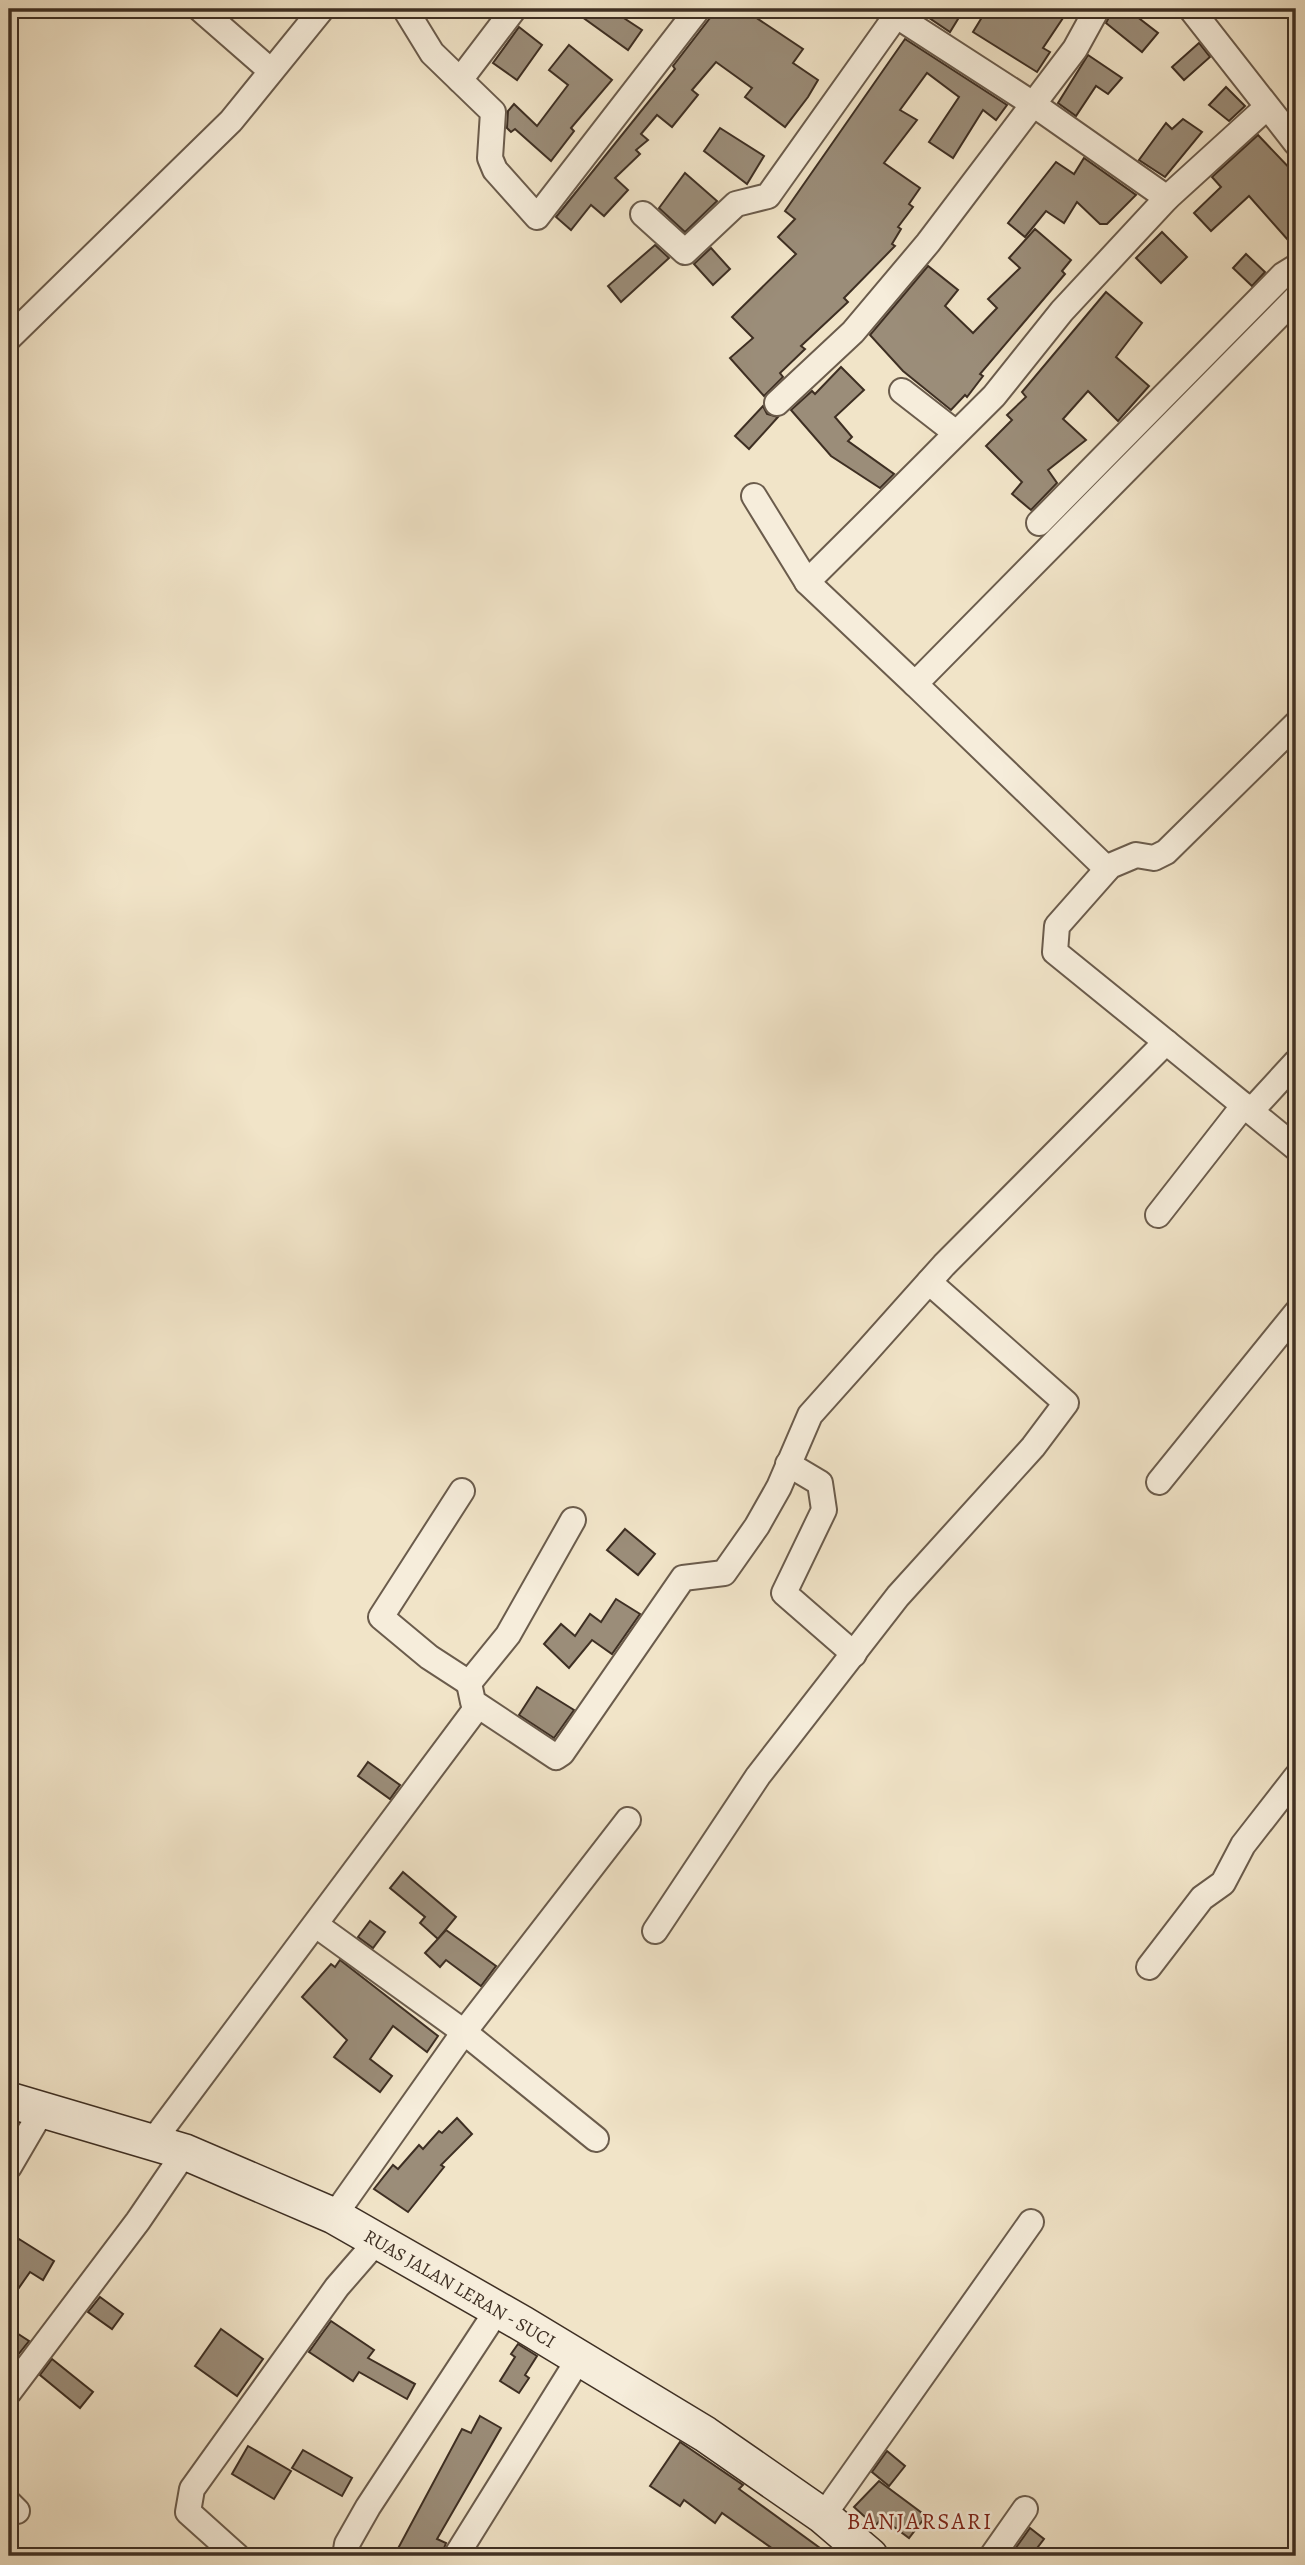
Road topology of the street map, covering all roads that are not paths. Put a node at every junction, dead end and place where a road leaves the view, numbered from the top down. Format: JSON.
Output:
{"nodes":[{"id":1,"x":200,"y":9,"type":"edge"},
{"id":2,"x":322,"y":9,"type":"edge"},
{"id":3,"x":405,"y":9,"type":"edge"},
{"id":4,"x":514,"y":9,"type":"edge"},
{"id":5,"x":698,"y":9,"type":"edge"},
{"id":6,"x":1097,"y":9,"type":"edge"},
{"id":7,"x":1191,"y":9,"type":"edge"},
{"id":8,"x":894,"y":11,"type":"edge"},
{"id":9,"x":271,"y":71,"type":"junction"},
{"id":10,"x":460,"y":80,"type":"junction"},
{"id":11,"x":1033,"y":104,"type":"junction"},
{"id":12,"x":1267,"y":107,"type":"junction"},
{"id":13,"x":1296,"y":143,"type":"edge"},
{"id":14,"x":1167,"y":198,"type":"junction"},
{"id":15,"x":643,"y":214,"type":"dead end"},
{"id":16,"x":1296,"y":267,"type":"edge"},
{"id":17,"x":1296,"y":298,"type":"edge"},
{"id":18,"x":9,"y":338,"type":"edge"},
{"id":19,"x":1227,"y":349,"type":"junction"},
{"id":20,"x":902,"y":391,"type":"dead end"},
{"id":21,"x":777,"y":403,"type":"dead end"},
{"id":22,"x":956,"y":433,"type":"junction"},
{"id":23,"x":754,"y":496,"type":"dead end"},
{"id":24,"x":1038,"y":523,"type":"dead end"},
{"id":25,"x":807,"y":582,"type":"junction"},
{"id":26,"x":915,"y":684,"type":"junction"},
{"id":27,"x":1296,"y":724,"type":"edge"},
{"id":28,"x":1107,"y":869,"type":"junction"},
{"id":29,"x":1166,"y":1042,"type":"junction"},
{"id":30,"x":1296,"y":1062,"type":"edge"},
{"id":31,"x":1248,"y":1108,"type":"junction"},
{"id":32,"x":1296,"y":1147,"type":"edge"},
{"id":33,"x":1158,"y":1215,"type":"dead end"},
{"id":34,"x":929,"y":1282,"type":"junction"},
{"id":35,"x":1296,"y":1313,"type":"edge"},
{"id":36,"x":788,"y":1464,"type":"junction"},
{"id":37,"x":1159,"y":1482,"type":"dead end"},
{"id":38,"x":462,"y":1491,"type":"dead end"},
{"id":39,"x":573,"y":1520,"type":"dead end"},
{"id":40,"x":854,"y":1654,"type":"junction"},
{"id":41,"x":469,"y":1683,"type":"junction"},
{"id":42,"x":478,"y":1706,"type":"junction"},
{"id":43,"x":1296,"y":1777,"type":"edge"},
{"id":44,"x":628,"y":1820,"type":"dead end"},
{"id":45,"x":316,"y":1925,"type":"junction"},
{"id":46,"x":655,"y":1931,"type":"dead end"},
{"id":47,"x":1149,"y":1967,"type":"dead end"},
{"id":48,"x":464,"y":2032,"type":"junction"},
{"id":49,"x":9,"y":2100,"type":"edge"},
{"id":50,"x":46,"y":2109,"type":"junction"},
{"id":51,"x":596,"y":2139,"type":"dead end"},
{"id":52,"x":169,"y":2147,"type":"junction"},
{"id":53,"x":9,"y":2167,"type":"edge"},
{"id":54,"x":334,"y":2216,"type":"junction"},
{"id":55,"x":1031,"y":2222,"type":"dead end"},
{"id":56,"x":377,"y":2241,"type":"junction"},
{"id":57,"x":498,"y":2309,"type":"junction"},
{"id":58,"x":580,"y":2357,"type":"junction"},
{"id":59,"x":9,"y":2392,"type":"edge"},
{"id":60,"x":1025,"y":2509,"type":"dead end"},
{"id":61,"x":823,"y":2516,"type":"junction"},
{"id":62,"x":236,"y":2556,"type":"edge"},
{"id":63,"x":345,"y":2556,"type":"edge"},
{"id":64,"x":456,"y":2556,"type":"edge"},
{"id":65,"x":870,"y":2556,"type":"edge"},
{"id":66,"x":992,"y":2556,"type":"edge"}],
"edges":[{"from":1,"to":9,"type":"street"},
{"from":2,"to":9,"type":"street"},
{"from":3,"to":10,"type":"street"},
{"from":4,"to":10,"type":"street"},
{"from":5,"to":10,"type":"street"},
{"from":6,"to":11,"type":"street"},
{"from":7,"to":12,"type":"street"},
{"from":8,"to":11,"type":"street"},
{"from":8,"to":15,"type":"street"},
{"from":9,"to":18,"type":"street"},
{"from":11,"to":14,"type":"street"},
{"from":11,"to":21,"type":"street"},
{"from":12,"to":13,"type":"street"},
{"from":12,"to":14,"type":"street"},
{"from":14,"to":22,"type":"street"},
{"from":16,"to":19,"type":"street"},
{"from":17,"to":19,"type":"street"},
{"from":19,"to":24,"type":"street"},
{"from":19,"to":26,"type":"street"},
{"from":20,"to":22,"type":"street"},
{"from":22,"to":25,"type":"street"},
{"from":23,"to":25,"type":"street"},
{"from":25,"to":26,"type":"street"},
{"from":26,"to":28,"type":"street"},
{"from":27,"to":28,"type":"street"},
{"from":28,"to":29,"type":"street"},
{"from":29,"to":31,"type":"street"},
{"from":29,"to":34,"type":"street"},
{"from":30,"to":31,"type":"street"},
{"from":31,"to":32,"type":"street"},
{"from":31,"to":33,"type":"street"},
{"from":34,"to":36,"type":"street"},
{"from":34,"to":40,"type":"street"},
{"from":35,"to":37,"type":"street"},
{"from":36,"to":40,"type":"street"},
{"from":36,"to":42,"type":"street"},
{"from":38,"to":41,"type":"street"},
{"from":39,"to":41,"type":"street"},
{"from":40,"to":46,"type":"street"},
{"from":41,"to":42,"type":"street"},
{"from":42,"to":45,"type":"street"},
{"from":43,"to":47,"type":"street"},
{"from":44,"to":48,"type":"street"},
{"from":45,"to":48,"type":"street"},
{"from":45,"to":52,"type":"street"},
{"from":48,"to":51,"type":"street"},
{"from":48,"to":54,"type":"street"},
{"from":49,"to":50,"type":"main road","name":"RUAS JALAN LERAN - SUCI"},
{"from":50,"to":52,"type":"main road","name":"RUAS JALAN LERAN - SUCI"},
{"from":50,"to":53,"type":"street"},
{"from":52,"to":54,"type":"main road","name":"RUAS JALAN LERAN - SUCI"},
{"from":52,"to":59,"type":"street"},
{"from":54,"to":56,"type":"main road","name":"RUAS JALAN LERAN - SUCI"},
{"from":55,"to":61,"type":"street"},
{"from":56,"to":57,"type":"main road","name":"RUAS JALAN LERAN - SUCI"},
{"from":56,"to":62,"type":"street"},
{"from":57,"to":58,"type":"main road","name":"RUAS JALAN LERAN - SUCI"},
{"from":57,"to":63,"type":"street"},
{"from":58,"to":61,"type":"main road","name":"RUAS JALAN LERAN - SUCI"},
{"from":58,"to":64,"type":"street"},
{"from":60,"to":66,"type":"street"},
{"from":61,"to":65,"type":"main road","name":"RUAS JALAN LERAN - SUCI"}]}
